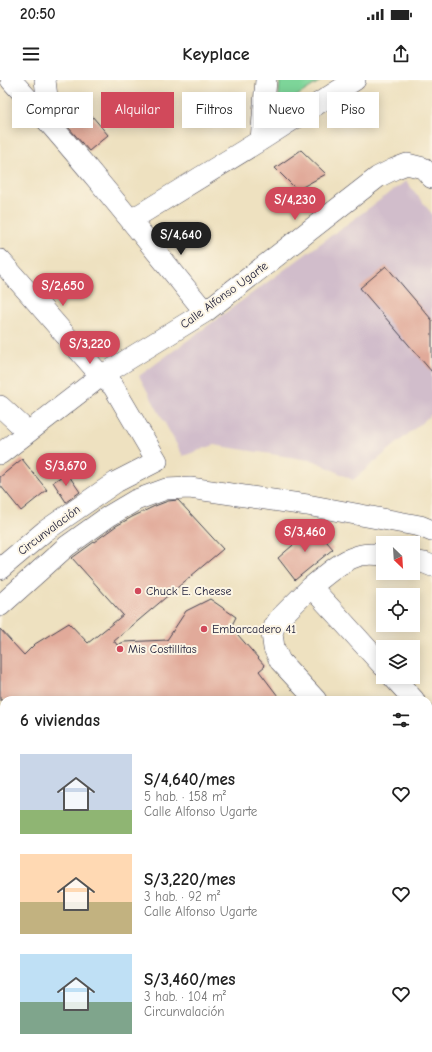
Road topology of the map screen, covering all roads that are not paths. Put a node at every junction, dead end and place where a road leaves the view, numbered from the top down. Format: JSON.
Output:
{"nodes":[{"id":1,"x":11,"y":80,"type":"edge"},
{"id":2,"x":45,"y":80,"type":"edge"},
{"id":3,"x":266,"y":80,"type":"edge"},
{"id":4,"x":355,"y":80,"type":"edge"},
{"id":5,"x":22,"y":92,"type":"edge"},
{"id":6,"x":46,"y":92,"type":"edge"},
{"id":7,"x":54,"y":128,"type":"edge"},
{"id":8,"x":261,"y":140,"type":"junction"},
{"id":9,"x":432,"y":178,"type":"edge"},
{"id":10,"x":131,"y":220,"type":"junction"},
{"id":11,"x":0,"y":260,"type":"edge"},
{"id":12,"x":205,"y":312,"type":"junction"},
{"id":13,"x":101,"y":376,"type":"junction"},
{"id":14,"x":0,"y":406,"type":"edge"},
{"id":15,"x":28,"y":432,"type":"junction"},
{"id":16,"x":0,"y":454,"type":"edge"},
{"id":17,"x":432,"y":531,"type":"edge"},
{"id":18,"x":376,"y":554,"type":"edge"},
{"id":19,"x":420,"y":562,"type":"edge"},
{"id":20,"x":432,"y":566,"type":"edge"},
{"id":21,"x":0,"y":569,"type":"edge"},
{"id":22,"x":311,"y":587,"type":"junction"},
{"id":23,"x":0,"y":606,"type":"edge"},
{"id":24,"x":376,"y":658,"type":"edge"},
{"id":25,"x":399,"y":684,"type":"edge"},
{"id":26,"x":312,"y":696,"type":"edge"},
{"id":27,"x":410,"y":696,"type":"edge"}],
"edges":[{"from":1,"to":5,"type":"street"},
{"from":2,"to":6,"type":"street"},
{"from":3,"to":8,"type":"street"},
{"from":4,"to":8,"type":"street"},
{"from":7,"to":10,"type":"street"},
{"from":8,"to":10,"type":"street"},
{"from":9,"to":12,"type":"street","name":"Calle Alfonso Ugarte"},
{"from":10,"to":12,"type":"street"},
{"from":11,"to":13,"type":"street"},
{"from":12,"to":13,"type":"street","name":"Calle Alfonso Ugarte"},
{"from":13,"to":15,"type":"street","name":"Calle Alfonso Ugarte"},
{"from":13,"to":21,"type":"street","name":"Circunvalación"},
{"from":14,"to":15,"type":"street"},
{"from":15,"to":16,"type":"street","name":"Calle Alfonso Ugarte"},
{"from":17,"to":23,"type":"street"},
{"from":18,"to":22,"type":"street"},
{"from":19,"to":20,"type":"street"},
{"from":22,"to":24,"type":"street"},
{"from":22,"to":26,"type":"street"},
{"from":25,"to":27,"type":"street"}]}
